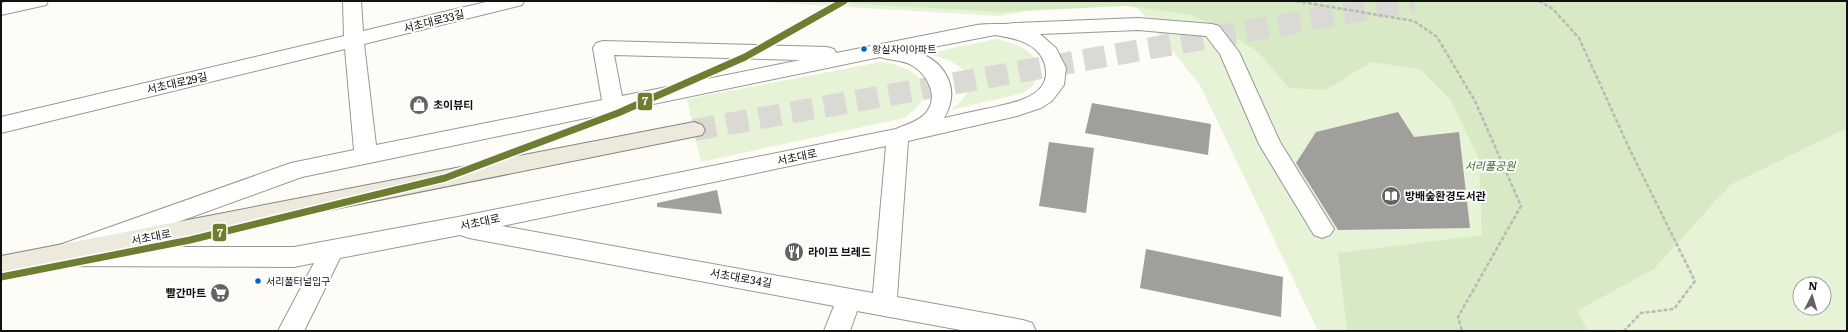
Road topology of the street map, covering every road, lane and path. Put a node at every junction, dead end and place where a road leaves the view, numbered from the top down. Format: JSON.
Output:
{"nodes":[{"id":1,"x":39,"y":1,"type":"edge"},
{"id":2,"x":352,"y":1,"type":"edge"},
{"id":3,"x":515,"y":1,"type":"edge"},
{"id":4,"x":1296,"y":1,"type":"edge"},
{"id":5,"x":1539,"y":1,"type":"edge"},
{"id":6,"x":1,"y":9,"type":"edge"},
{"id":7,"x":995,"y":30,"type":"junction"},
{"id":8,"x":354,"y":41,"type":"junction"},
{"id":9,"x":866,"y":55,"type":"junction"},
{"id":10,"x":613,"y":106,"type":"junction"},
{"id":11,"x":1,"y":125,"type":"edge"},
{"id":12,"x":694,"y":130,"type":"tunnel mouth"},
{"id":13,"x":898,"y":136,"type":"junction"},
{"id":14,"x":366,"y":156,"type":"junction"},
{"id":15,"x":458,"y":226,"type":"junction"},
{"id":16,"x":1322,"y":229,"type":"dead end"},
{"id":17,"x":332,"y":250,"type":"junction"},
{"id":18,"x":56,"y":256,"type":"junction"},
{"id":19,"x":1,"y":266,"type":"edge"},
{"id":20,"x":850,"y":298,"type":"junction"},
{"id":21,"x":884,"y":306,"type":"junction"},
{"id":22,"x":291,"y":331,"type":"edge"},
{"id":23,"x":837,"y":331,"type":"edge"},
{"id":24,"x":1023,"y":331,"type":"edge"},
{"id":25,"x":1462,"y":331,"type":"edge"},
{"id":26,"x":1624,"y":331,"type":"edge"}],
"edges":[{"from":1,"to":6,"type":"street"},
{"from":2,"to":8,"type":"street"},
{"from":3,"to":8,"type":"street","name":"서초대로33길"},
{"from":4,"to":25,"type":"path"},
{"from":5,"to":26,"type":"path"},
{"from":7,"to":9,"type":"street","name":"서초대로"},
{"from":7,"to":13,"type":"street","name":"서초대로"},
{"from":7,"to":16,"type":"street"},
{"from":8,"to":11,"type":"street","name":"서초대로29길"},
{"from":8,"to":14,"type":"street"},
{"from":9,"to":10,"type":"street","name":"서초대로"},
{"from":9,"to":10,"type":"street","name":"서초대로"},
{"from":9,"to":13,"type":"street","name":"서초대로"},
{"from":10,"to":14,"type":"street","name":"서초대로"},
{"from":12,"to":18,"type":"main road","name":"서초대로"},
{"from":13,"to":15,"type":"street","name":"서초대로"},
{"from":13,"to":21,"type":"street"},
{"from":14,"to":18,"type":"street","name":"서초대로"},
{"from":15,"to":17,"type":"street","name":"서초대로"},
{"from":15,"to":20,"type":"street","name":"서초대로34길"},
{"from":17,"to":18,"type":"street","name":"서초대로"},
{"from":17,"to":22,"type":"street"},
{"from":18,"to":19,"type":"main road","name":"서초대로"},
{"from":20,"to":21,"type":"street","name":"서초대로34길"},
{"from":20,"to":23,"type":"street"},
{"from":21,"to":24,"type":"street","name":"서초대로34길"}]}
